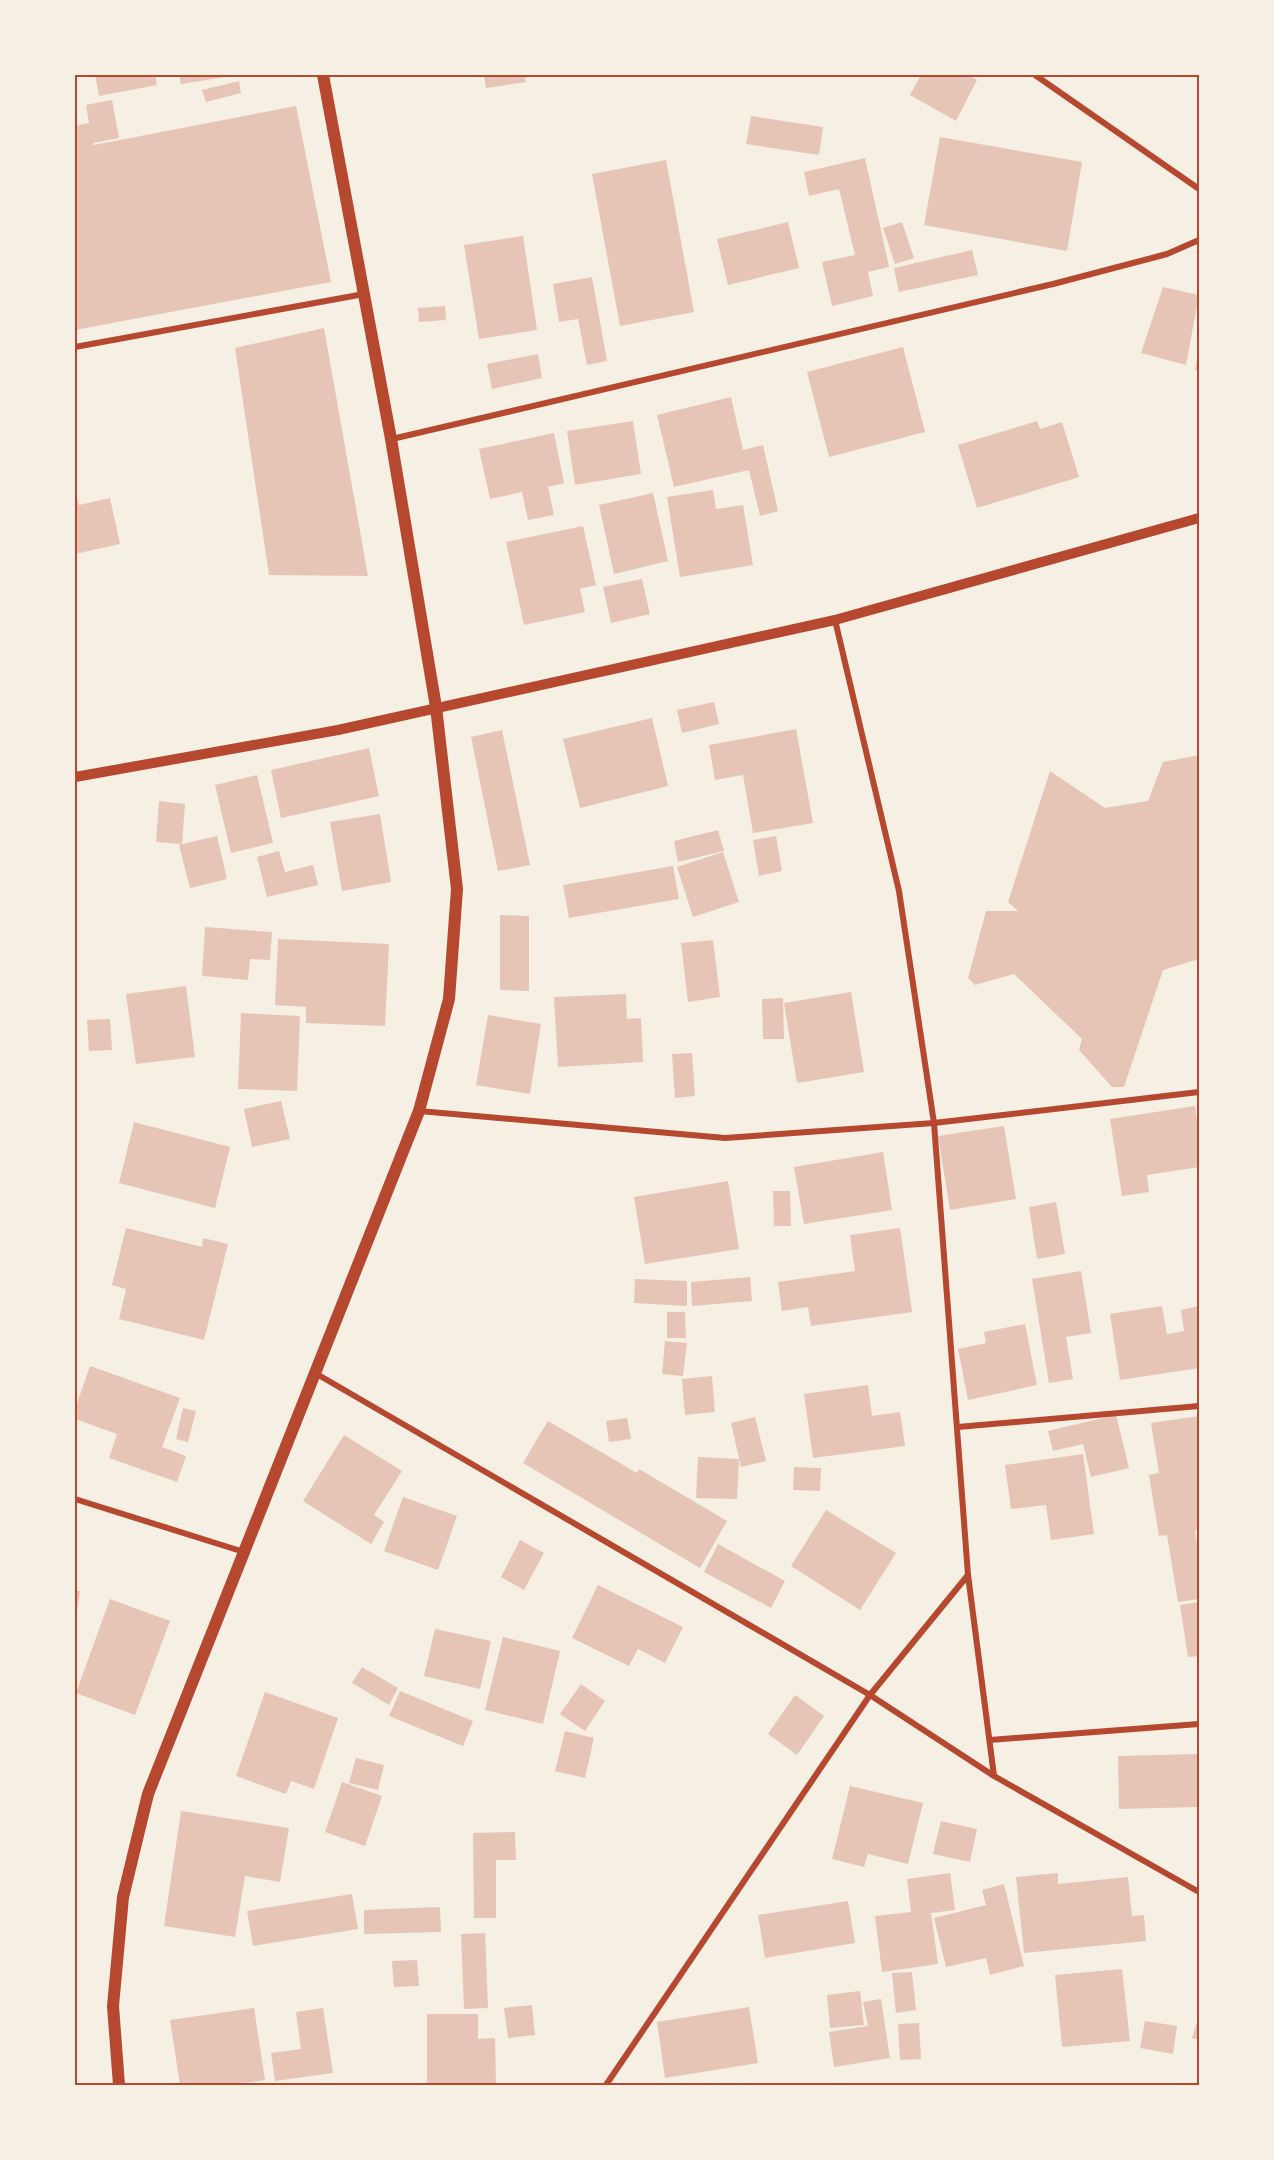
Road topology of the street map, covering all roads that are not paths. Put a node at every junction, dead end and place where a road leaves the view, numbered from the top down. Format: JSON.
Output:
{"nodes":[{"id":1,"x":323,"y":75,"type":"edge"},
{"id":2,"x":1035,"y":75,"type":"edge"},
{"id":3,"x":1199,"y":189,"type":"edge"},
{"id":4,"x":1199,"y":240,"type":"edge"},
{"id":5,"x":364,"y":294,"type":"junction"},
{"id":6,"x":75,"y":347,"type":"edge"},
{"id":7,"x":391,"y":439,"type":"junction"},
{"id":8,"x":1199,"y":518,"type":"edge"},
{"id":9,"x":835,"y":620,"type":"junction"},
{"id":10,"x":436,"y":707,"type":"junction"},
{"id":11,"x":75,"y":777,"type":"edge"},
{"id":12,"x":1199,"y":1092,"type":"edge"},
{"id":13,"x":419,"y":1111,"type":"junction"},
{"id":14,"x":934,"y":1123,"type":"junction"},
{"id":15,"x":314,"y":1372,"type":"junction"},
{"id":16,"x":1199,"y":1406,"type":"edge"},
{"id":17,"x":958,"y":1427,"type":"junction"},
{"id":18,"x":75,"y":1499,"type":"edge"},
{"id":19,"x":244,"y":1552,"type":"junction"},
{"id":20,"x":968,"y":1575,"type":"junction"},
{"id":21,"x":870,"y":1695,"type":"junction"},
{"id":22,"x":1199,"y":1724,"type":"edge"},
{"id":23,"x":990,"y":1740,"type":"junction"},
{"id":24,"x":994,"y":1776,"type":"junction"},
{"id":25,"x":1199,"y":1892,"type":"edge"},
{"id":26,"x":119,"y":2085,"type":"edge"},
{"id":27,"x":606,"y":2085,"type":"edge"}],
"edges":[{"from":1,"to":5,"type":"main road"},
{"from":2,"to":3,"type":"street"},
{"from":4,"to":7,"type":"street"},
{"from":5,"to":6,"type":"street"},
{"from":5,"to":7,"type":"main road"},
{"from":7,"to":10,"type":"main road"},
{"from":8,"to":9,"type":"street"},
{"from":9,"to":10,"type":"street"},
{"from":9,"to":14,"type":"street"},
{"from":10,"to":11,"type":"street"},
{"from":10,"to":13,"type":"main road"},
{"from":12,"to":14,"type":"street"},
{"from":13,"to":14,"type":"street"},
{"from":13,"to":15,"type":"main road"},
{"from":14,"to":17,"type":"street"},
{"from":15,"to":19,"type":"main road"},
{"from":15,"to":21,"type":"street"},
{"from":16,"to":17,"type":"street"},
{"from":17,"to":20,"type":"street"},
{"from":18,"to":19,"type":"street"},
{"from":19,"to":26,"type":"main road"},
{"from":20,"to":21,"type":"street"},
{"from":20,"to":23,"type":"street"},
{"from":21,"to":24,"type":"street"},
{"from":21,"to":27,"type":"street"},
{"from":22,"to":23,"type":"street"},
{"from":23,"to":24,"type":"street"},
{"from":24,"to":25,"type":"street"}]}
